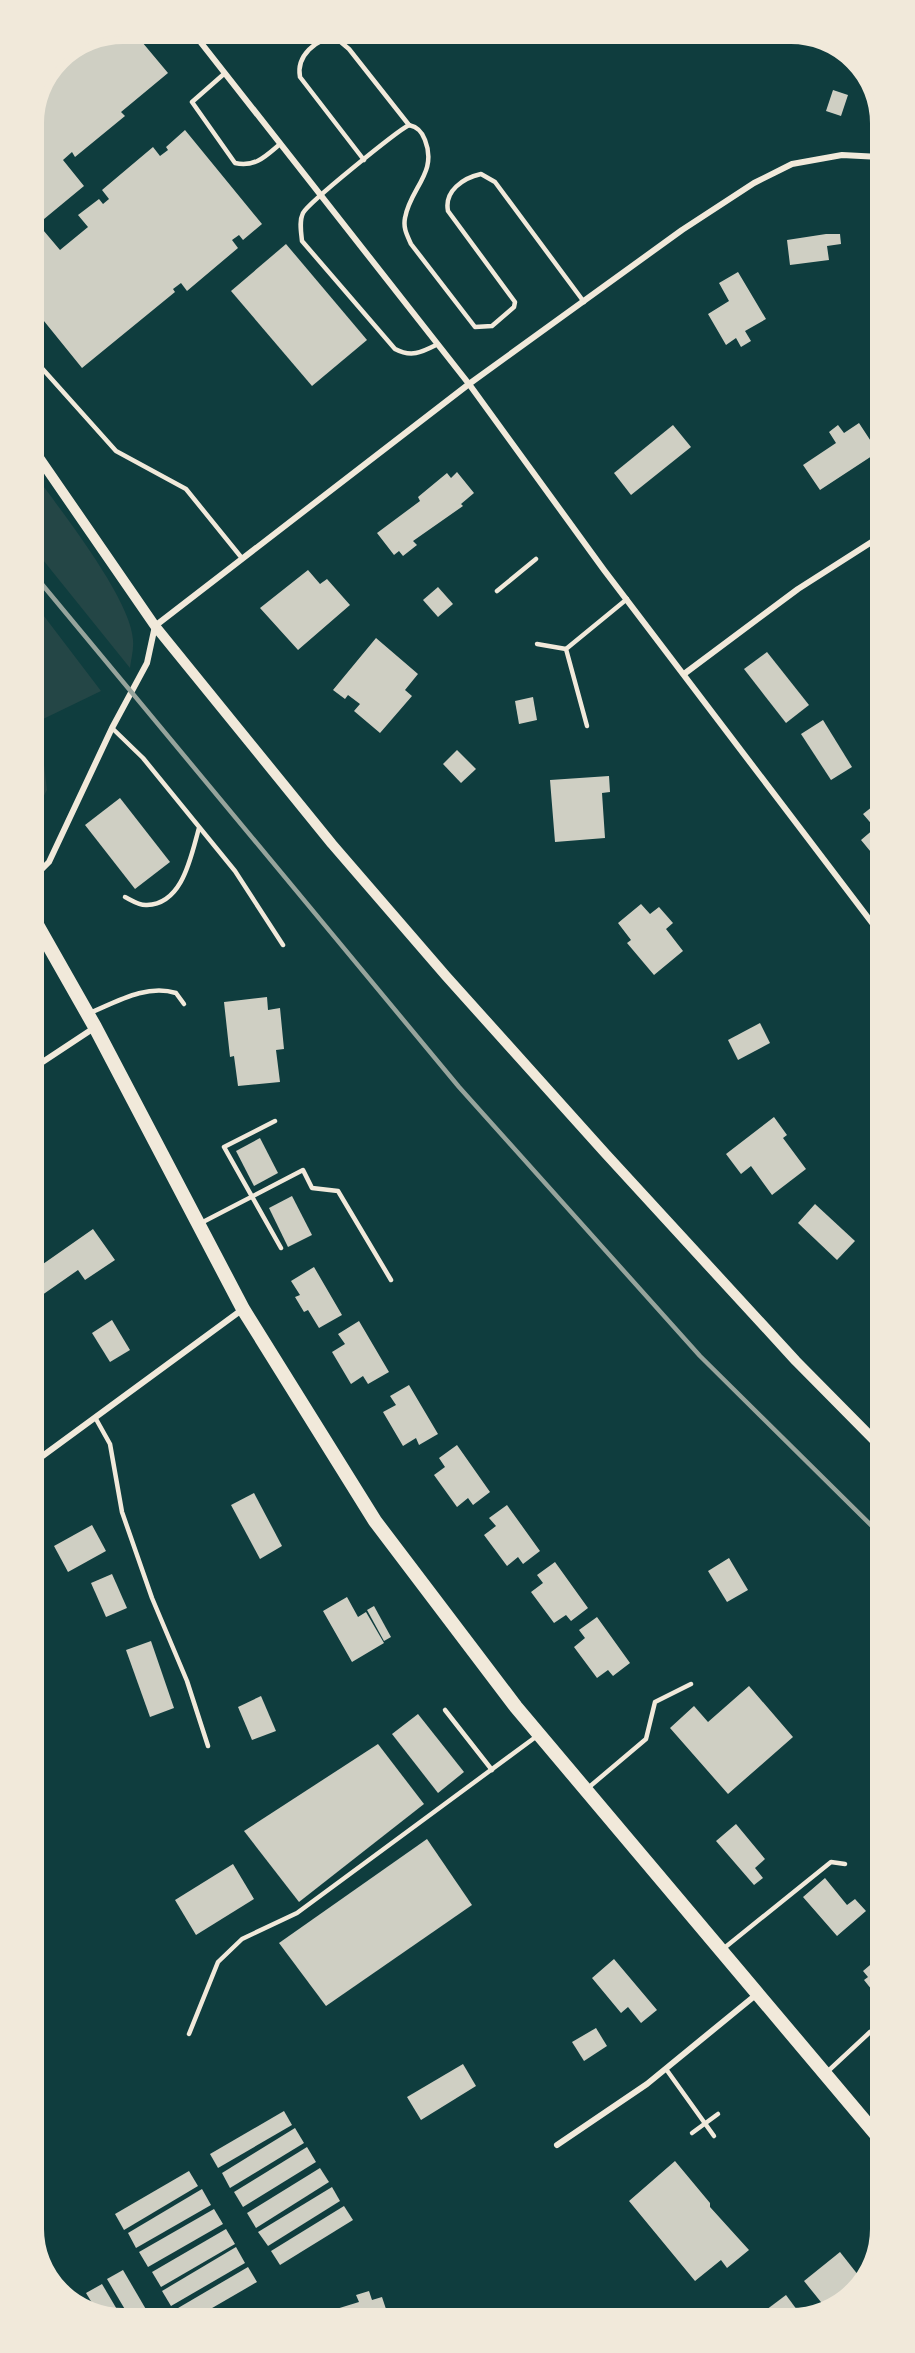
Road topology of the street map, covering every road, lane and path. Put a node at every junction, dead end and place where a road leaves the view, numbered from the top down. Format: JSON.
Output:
{"nodes":[{"id":1,"x":199,"y":40,"type":"edge"},
{"id":2,"x":323,"y":40,"type":"edge"},
{"id":3,"x":339,"y":40,"type":"edge"},
{"id":4,"x":225,"y":73,"type":"junction"},
{"id":5,"x":409,"y":125,"type":"junction"},
{"id":6,"x":280,"y":144,"type":"junction"},
{"id":7,"x":874,"y":157,"type":"edge"},
{"id":8,"x":364,"y":160,"type":"junction"},
{"id":9,"x":321,"y":195,"type":"junction"},
{"id":10,"x":584,"y":302,"type":"junction"},
{"id":11,"x":438,"y":344,"type":"junction"},
{"id":12,"x":41,"y":367,"type":"edge"},
{"id":13,"x":469,"y":384,"type":"junction"},
{"id":14,"x":41,"y":460,"type":"edge"},
{"id":15,"x":874,"y":540,"type":"edge"},
{"id":16,"x":241,"y":557,"type":"junction"},
{"id":17,"x":536,"y":559,"type":"dead end"},
{"id":18,"x":497,"y":591,"type":"dead end"},
{"id":19,"x":627,"y":599,"type":"junction"},
{"id":20,"x":155,"y":626,"type":"junction"},
{"id":21,"x":537,"y":644,"type":"dead end"},
{"id":22,"x":566,"y":650,"type":"junction"},
{"id":23,"x":684,"y":674,"type":"junction"},
{"id":24,"x":587,"y":726,"type":"dead end"},
{"id":25,"x":112,"y":728,"type":"junction"},
{"id":26,"x":199,"y":828,"type":"junction"},
{"id":27,"x":41,"y":870,"type":"edge"},
{"id":28,"x":125,"y":897,"type":"dead end"},
{"id":29,"x":874,"y":925,"type":"edge"},
{"id":30,"x":41,"y":934,"type":"edge"},
{"id":31,"x":283,"y":945,"type":"dead end"},
{"id":32,"x":184,"y":1004,"type":"dead end"},
{"id":33,"x":87,"y":1014,"type":"junction"},
{"id":34,"x":95,"y":1027,"type":"junction"},
{"id":35,"x":41,"y":1063,"type":"edge"},
{"id":36,"x":275,"y":1121,"type":"dead end"},
{"id":37,"x":252,"y":1197,"type":"junction"},
{"id":38,"x":198,"y":1224,"type":"junction"},
{"id":39,"x":281,"y":1248,"type":"dead end"},
{"id":40,"x":391,"y":1280,"type":"dead end"},
{"id":41,"x":243,"y":1309,"type":"junction"},
{"id":42,"x":96,"y":1419,"type":"junction"},
{"id":43,"x":874,"y":1440,"type":"edge"},
{"id":44,"x":40,"y":1458,"type":"edge"},
{"id":45,"x":691,"y":1684,"type":"dead end"},
{"id":46,"x":445,"y":1710,"type":"dead end"},
{"id":47,"x":539,"y":1734,"type":"junction"},
{"id":48,"x":208,"y":1746,"type":"dead end"},
{"id":49,"x":492,"y":1770,"type":"junction"},
{"id":50,"x":586,"y":1790,"type":"junction"},
{"id":51,"x":845,"y":1864,"type":"dead end"},
{"id":52,"x":721,"y":1951,"type":"junction"},
{"id":53,"x":757,"y":1994,"type":"junction"},
{"id":54,"x":870,"y":2032,"type":"dead end"},
{"id":55,"x":189,"y":2034,"type":"dead end"},
{"id":56,"x":666,"y":2069,"type":"junction"},
{"id":57,"x":825,"y":2074,"type":"junction"},
{"id":58,"x":718,"y":2114,"type":"dead end"},
{"id":59,"x":704,"y":2124,"type":"junction"},
{"id":60,"x":874,"y":2132,"type":"edge"},
{"id":61,"x":692,"y":2133,"type":"dead end"},
{"id":62,"x":714,"y":2136,"type":"dead end"},
{"id":63,"x":557,"y":2145,"type":"dead end"}],
"edges":[{"from":1,"to":4,"type":"street"},
{"from":2,"to":8,"type":"lane"},
{"from":3,"to":5,"type":"lane"},
{"from":4,"to":6,"type":"street"},
{"from":4,"to":6,"type":"lane"},
{"from":5,"to":8,"type":"lane"},
{"from":5,"to":10,"type":"lane"},
{"from":6,"to":9,"type":"street"},
{"from":7,"to":10,"type":"street"},
{"from":8,"to":9,"type":"lane"},
{"from":9,"to":11,"type":"street"},
{"from":9,"to":11,"type":"lane"},
{"from":10,"to":13,"type":"street"},
{"from":11,"to":13,"type":"street"},
{"from":12,"to":16,"type":"lane"},
{"from":13,"to":16,"type":"street"},
{"from":13,"to":19,"type":"street"},
{"from":14,"to":20,"type":"street"},
{"from":15,"to":23,"type":"street"},
{"from":16,"to":20,"type":"street"},
{"from":17,"to":18,"type":"lane"},
{"from":19,"to":22,"type":"lane"},
{"from":19,"to":23,"type":"street"},
{"from":20,"to":25,"type":"street"},
{"from":20,"to":43,"type":"street"},
{"from":21,"to":22,"type":"lane"},
{"from":22,"to":24,"type":"lane"},
{"from":23,"to":29,"type":"street"},
{"from":25,"to":26,"type":"lane"},
{"from":25,"to":27,"type":"street"},
{"from":26,"to":28,"type":"lane"},
{"from":26,"to":31,"type":"lane"},
{"from":30,"to":33,"type":"main road"},
{"from":32,"to":33,"type":"lane"},
{"from":33,"to":34,"type":"main road"},
{"from":34,"to":35,"type":"street"},
{"from":34,"to":38,"type":"main road"},
{"from":36,"to":37,"type":"lane"},
{"from":37,"to":38,"type":"lane"},
{"from":37,"to":39,"type":"lane"},
{"from":37,"to":40,"type":"lane"},
{"from":38,"to":41,"type":"main road"},
{"from":41,"to":42,"type":"street"},
{"from":41,"to":47,"type":"main road"},
{"from":42,"to":44,"type":"street"},
{"from":42,"to":48,"type":"lane"},
{"from":45,"to":50,"type":"lane"},
{"from":46,"to":49,"type":"lane"},
{"from":47,"to":49,"type":"lane"},
{"from":47,"to":50,"type":"main road"},
{"from":49,"to":55,"type":"lane"},
{"from":50,"to":52,"type":"main road"},
{"from":51,"to":52,"type":"lane"},
{"from":52,"to":53,"type":"main road"},
{"from":53,"to":56,"type":"street"},
{"from":53,"to":57,"type":"main road"},
{"from":54,"to":57,"type":"lane"},
{"from":56,"to":59,"type":"lane"},
{"from":56,"to":63,"type":"street"},
{"from":57,"to":60,"type":"main road"},
{"from":58,"to":59,"type":"lane"},
{"from":59,"to":61,"type":"lane"},
{"from":59,"to":62,"type":"lane"}]}
